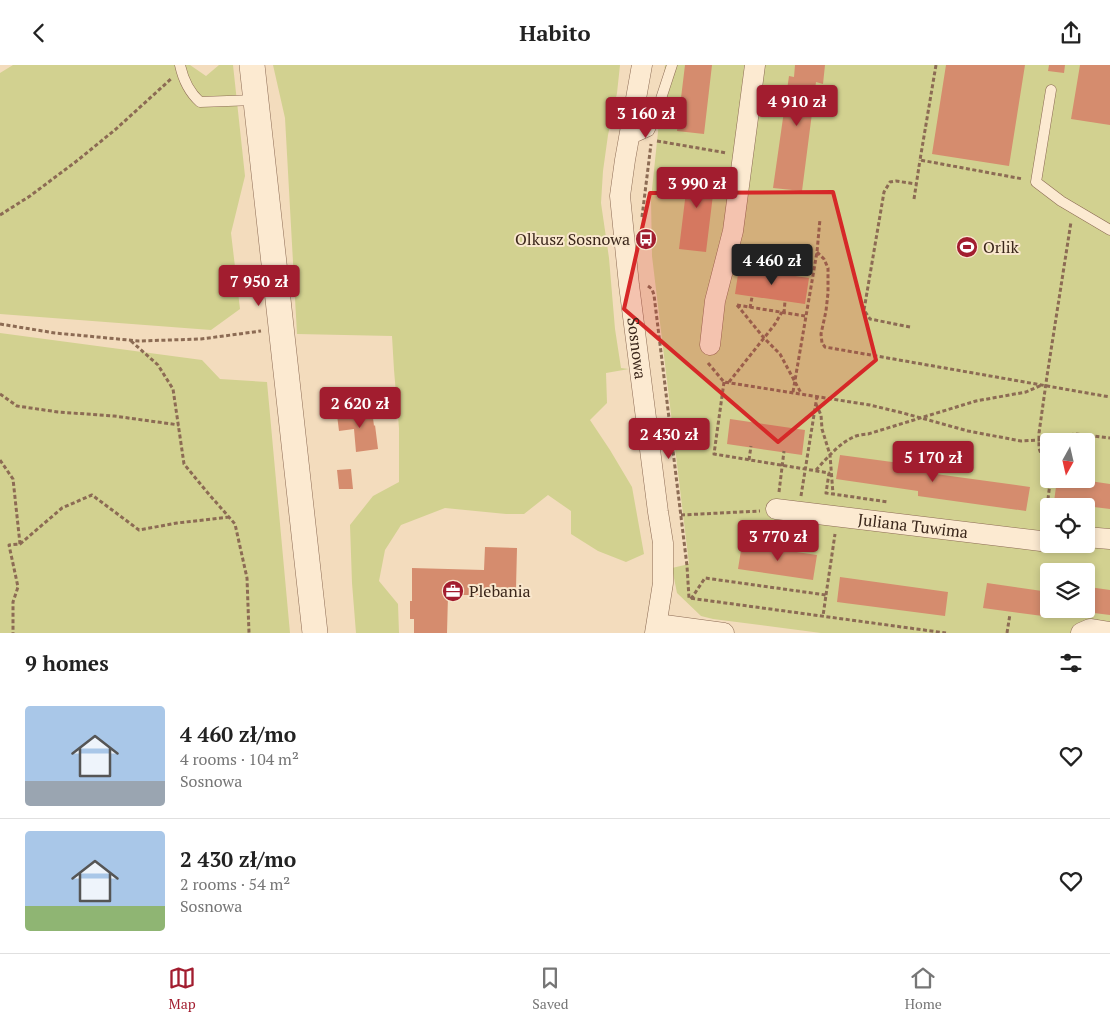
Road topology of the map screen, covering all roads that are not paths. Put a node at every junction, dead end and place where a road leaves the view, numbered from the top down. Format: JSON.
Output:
{"nodes":[{"id":1,"x":252,"y":65,"type":"edge"},
{"id":2,"x":642,"y":65,"type":"edge"},
{"id":3,"x":672,"y":65,"type":"edge"},
{"id":4,"x":754,"y":65,"type":"edge"},
{"id":5,"x":181,"y":70,"type":"edge"},
{"id":6,"x":1051,"y":90,"type":"dead end"},
{"id":7,"x":256,"y":99,"type":"junction"},
{"id":8,"x":628,"y":140,"type":"junction"},
{"id":9,"x":1110,"y":230,"type":"edge"},
{"id":10,"x":710,"y":345,"type":"road end"},
{"id":11,"x":776,"y":509,"type":"road end"},
{"id":12,"x":1095,"y":538,"type":"edge"},
{"id":13,"x":1110,"y":539,"type":"edge"},
{"id":14,"x":1040,"y":541,"type":"edge"},
{"id":15,"x":656,"y":628,"type":"edge"},
{"id":16,"x":1110,"y":632,"type":"edge"},
{"id":17,"x":315,"y":633,"type":"edge"},
{"id":18,"x":724,"y":633,"type":"edge"},
{"id":19,"x":1081,"y":633,"type":"edge"}],
"edges":[{"from":1,"to":7,"type":"street"},
{"from":2,"to":8,"type":"street","name":"Sosnowa"},
{"from":3,"to":8,"type":"lane"},
{"from":4,"to":10,"type":"street"},
{"from":5,"to":7,"type":"lane"},
{"from":6,"to":9,"type":"lane"},
{"from":7,"to":17,"type":"street"},
{"from":8,"to":15,"type":"street","name":"Sosnowa"},
{"from":11,"to":14,"type":"street","name":"Juliana Tuwima"},
{"from":12,"to":13,"type":"street"},
{"from":15,"to":18,"type":"street"},
{"from":16,"to":19,"type":"street"}]}
